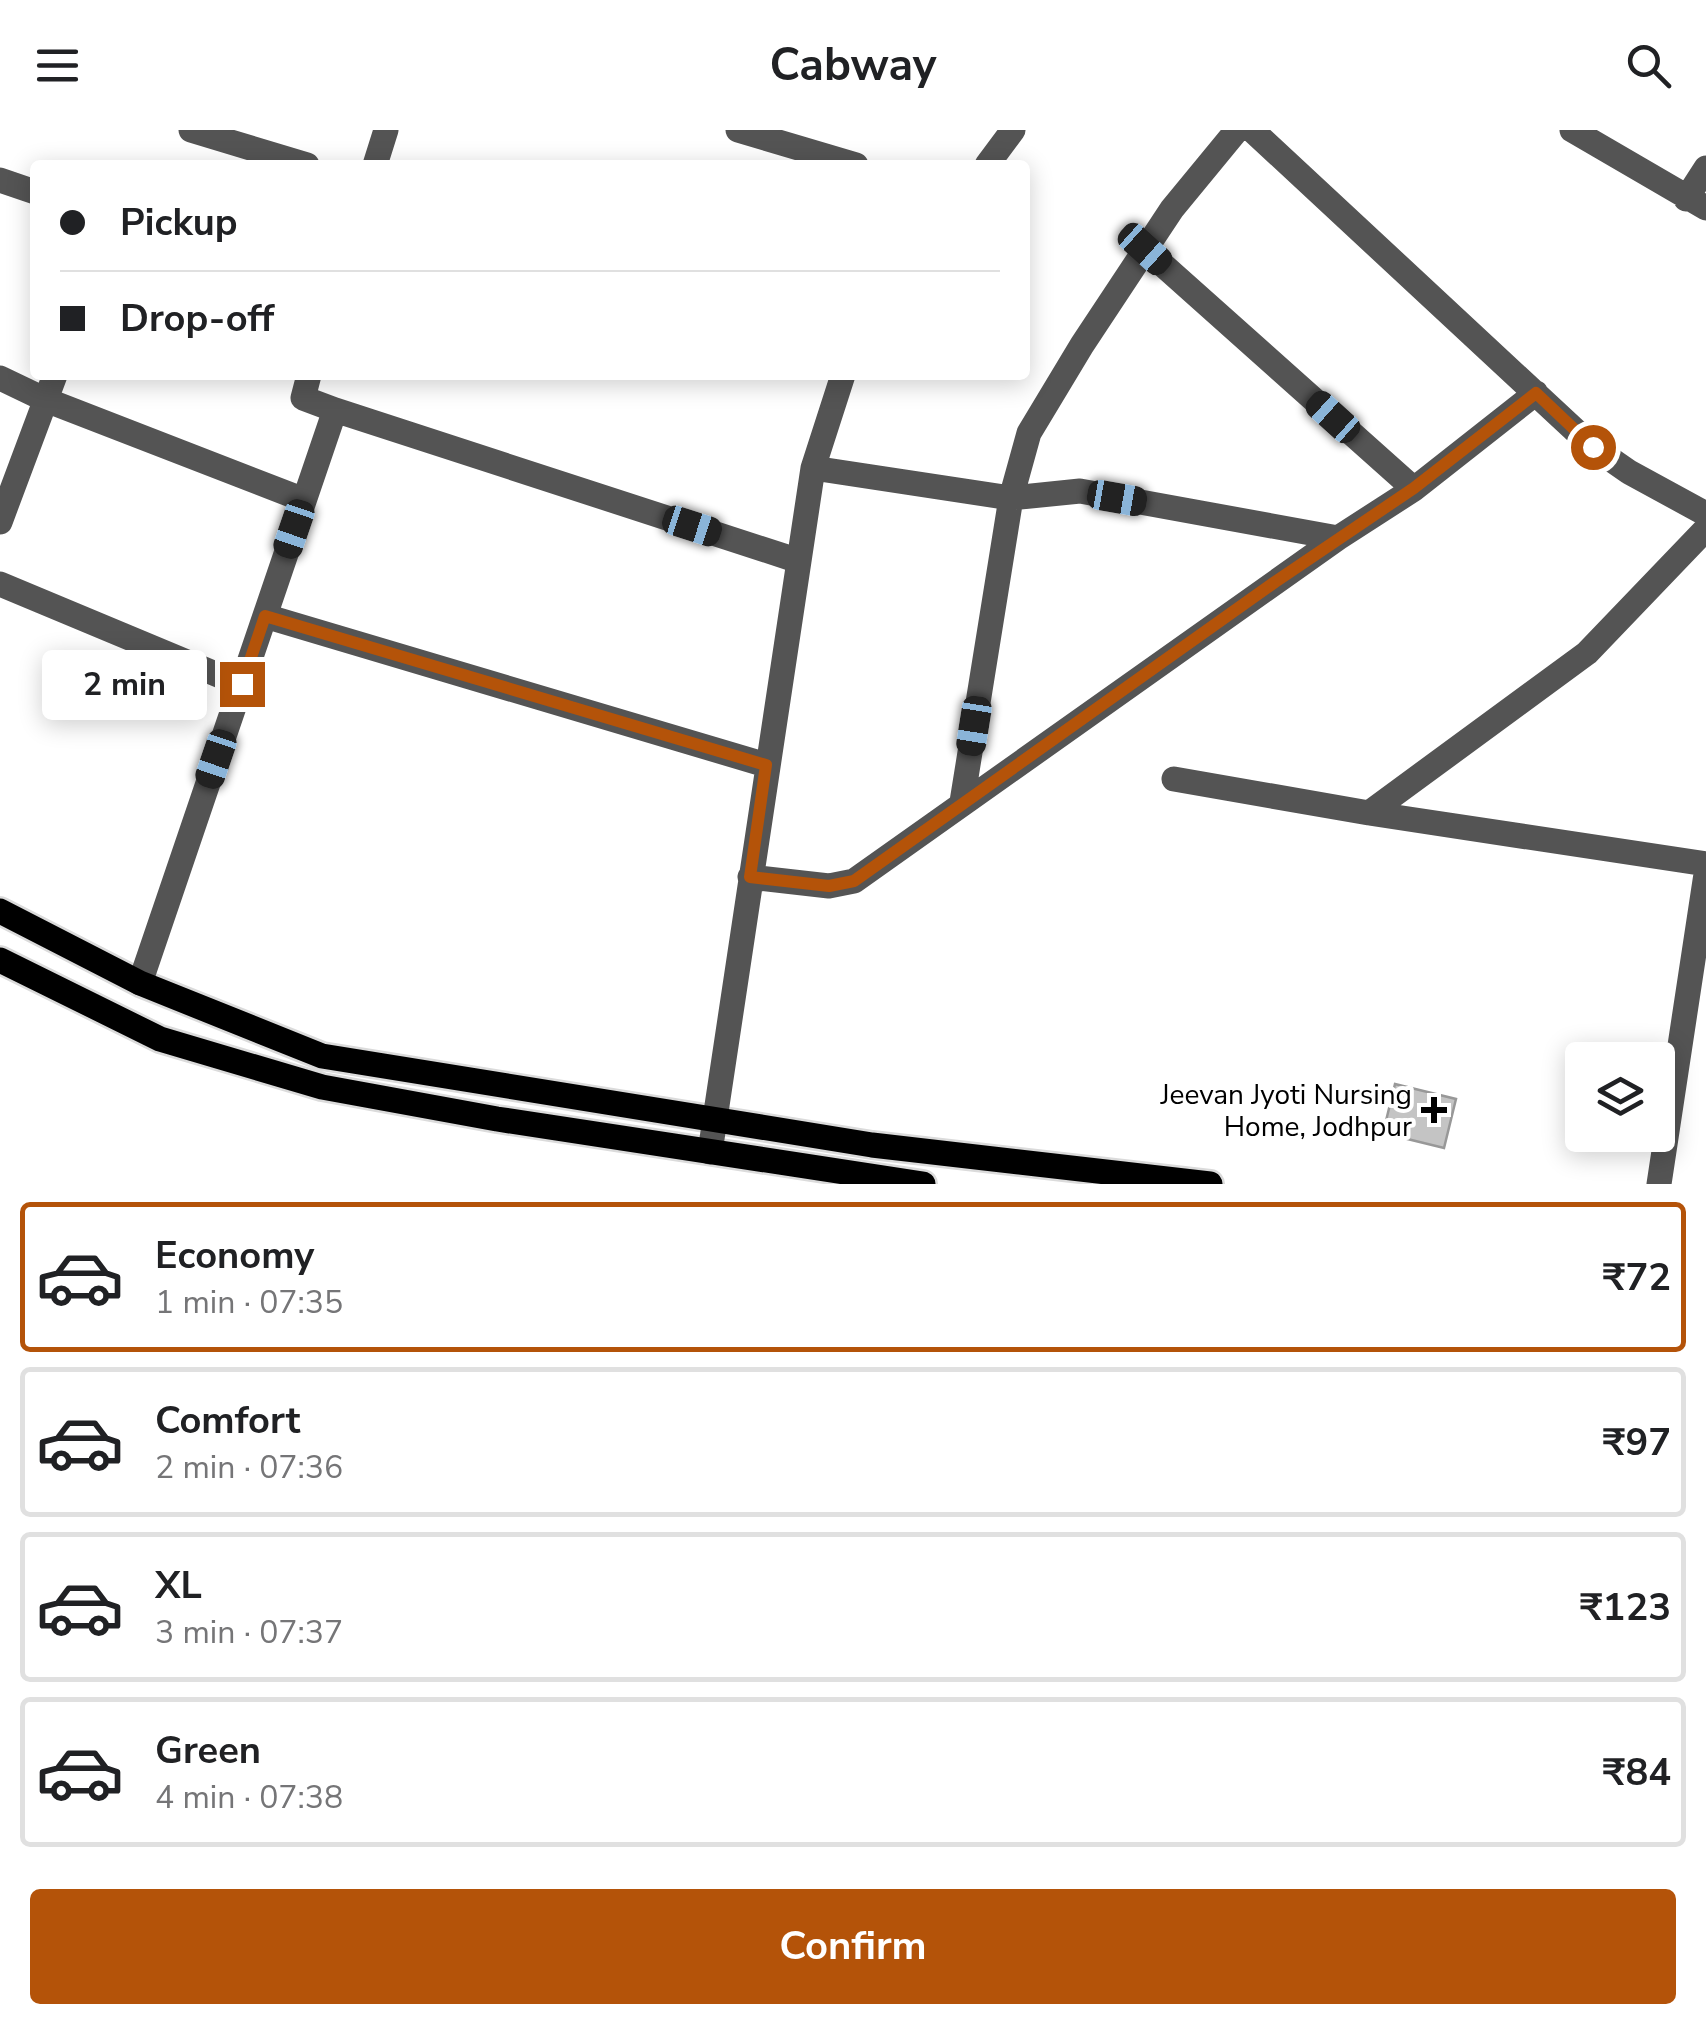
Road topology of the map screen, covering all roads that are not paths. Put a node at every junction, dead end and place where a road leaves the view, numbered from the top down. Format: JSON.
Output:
{"nodes":[{"id":1,"x":192,"y":130,"type":"edge"},
{"id":2,"x":386,"y":130,"type":"edge"},
{"id":3,"x":738,"y":130,"type":"edge"},
{"id":4,"x":1012,"y":130,"type":"edge"},
{"id":5,"x":1236,"y":130,"type":"edge"},
{"id":6,"x":1252,"y":130,"type":"edge"},
{"id":7,"x":1572,"y":130,"type":"edge"},
{"id":8,"x":291,"y":160,"type":"edge"},
{"id":9,"x":377,"y":160,"type":"edge"},
{"id":10,"x":839,"y":160,"type":"edge"},
{"id":11,"x":991,"y":160,"type":"edge"},
{"id":12,"x":1706,"y":168,"type":"edge"},
{"id":13,"x":0,"y":180,"type":"edge"},
{"id":14,"x":30,"y":190,"type":"edge"},
{"id":15,"x":1696,"y":204,"type":"edge"},
{"id":16,"x":1145,"y":249,"type":"junction"},
{"id":17,"x":0,"y":378,"type":"edge"},
{"id":18,"x":53,"y":380,"type":"edge"},
{"id":19,"x":308,"y":380,"type":"edge"},
{"id":20,"x":841,"y":380,"type":"edge"},
{"id":21,"x":1536,"y":393,"type":"junction"},
{"id":22,"x":46,"y":400,"type":"junction"},
{"id":23,"x":335,"y":410,"type":"junction"},
{"id":24,"x":814,"y":468,"type":"junction"},
{"id":25,"x":1414,"y":488,"type":"junction"},
{"id":26,"x":1011,"y":498,"type":"junction"},
{"id":27,"x":304,"y":500,"type":"junction"},
{"id":28,"x":1706,"y":514,"type":"edge"},
{"id":29,"x":0,"y":522,"type":"edge"},
{"id":30,"x":1706,"y":528,"type":"edge"},
{"id":31,"x":1338,"y":538,"type":"junction"},
{"id":32,"x":799,"y":561,"type":"junction"},
{"id":33,"x":0,"y":584,"type":"edge"},
{"id":34,"x":265,"y":616,"type":"junction"},
{"id":35,"x":242,"y":684,"type":"junction"},
{"id":36,"x":766,"y":765,"type":"junction"},
{"id":37,"x":1174,"y":779,"type":"dead end"},
{"id":38,"x":962,"y":802,"type":"junction"},
{"id":39,"x":1369,"y":813,"type":"junction"},
{"id":40,"x":1706,"y":864,"type":"edge"},
{"id":41,"x":1706,"y":874,"type":"edge"},
{"id":42,"x":750,"y":877,"type":"junction"},
{"id":43,"x":0,"y":910,"type":"edge"},
{"id":44,"x":0,"y":960,"type":"edge"},
{"id":45,"x":140,"y":983,"type":"junction"},
{"id":46,"x":714,"y":1118,"type":"junction"},
{"id":47,"x":710,"y":1152,"type":"junction"},
{"id":48,"x":869,"y":1180,"type":"edge"},
{"id":49,"x":923,"y":1184,"type":"edge"},
{"id":50,"x":1210,"y":1184,"type":"edge"},
{"id":51,"x":1658,"y":1184,"type":"edge"}],
"edges":[{"from":1,"to":8,"type":"street"},
{"from":2,"to":9,"type":"street"},
{"from":3,"to":10,"type":"street"},
{"from":4,"to":11,"type":"street"},
{"from":5,"to":16,"type":"street"},
{"from":6,"to":21,"type":"street"},
{"from":7,"to":15,"type":"street"},
{"from":12,"to":15,"type":"street"},
{"from":13,"to":14,"type":"street"},
{"from":16,"to":25,"type":"street"},
{"from":16,"to":26,"type":"street"},
{"from":17,"to":22,"type":"street"},
{"from":18,"to":22,"type":"street"},
{"from":19,"to":23,"type":"street"},
{"from":20,"to":24,"type":"street"},
{"from":21,"to":25,"type":"street"},
{"from":21,"to":28,"type":"street"},
{"from":22,"to":27,"type":"street"},
{"from":22,"to":29,"type":"street"},
{"from":23,"to":27,"type":"street"},
{"from":23,"to":32,"type":"street"},
{"from":24,"to":26,"type":"street"},
{"from":24,"to":32,"type":"street"},
{"from":25,"to":31,"type":"street"},
{"from":26,"to":31,"type":"street"},
{"from":26,"to":38,"type":"street"},
{"from":27,"to":34,"type":"street"},
{"from":30,"to":39,"type":"street"},
{"from":31,"to":38,"type":"street"},
{"from":32,"to":36,"type":"street"},
{"from":33,"to":35,"type":"street"},
{"from":34,"to":35,"type":"street"},
{"from":34,"to":36,"type":"street"},
{"from":35,"to":45,"type":"street"},
{"from":36,"to":42,"type":"street"},
{"from":37,"to":39,"type":"street"},
{"from":38,"to":42,"type":"street"},
{"from":39,"to":40,"type":"street"},
{"from":41,"to":51,"type":"street"},
{"from":42,"to":46,"type":"street"},
{"from":43,"to":45,"type":"main road"},
{"from":44,"to":47,"type":"main road"},
{"from":45,"to":46,"type":"main road"},
{"from":46,"to":47,"type":"street"},
{"from":46,"to":50,"type":"main road"},
{"from":47,"to":48,"type":"main road"},
{"from":48,"to":49,"type":"main road"}]}
